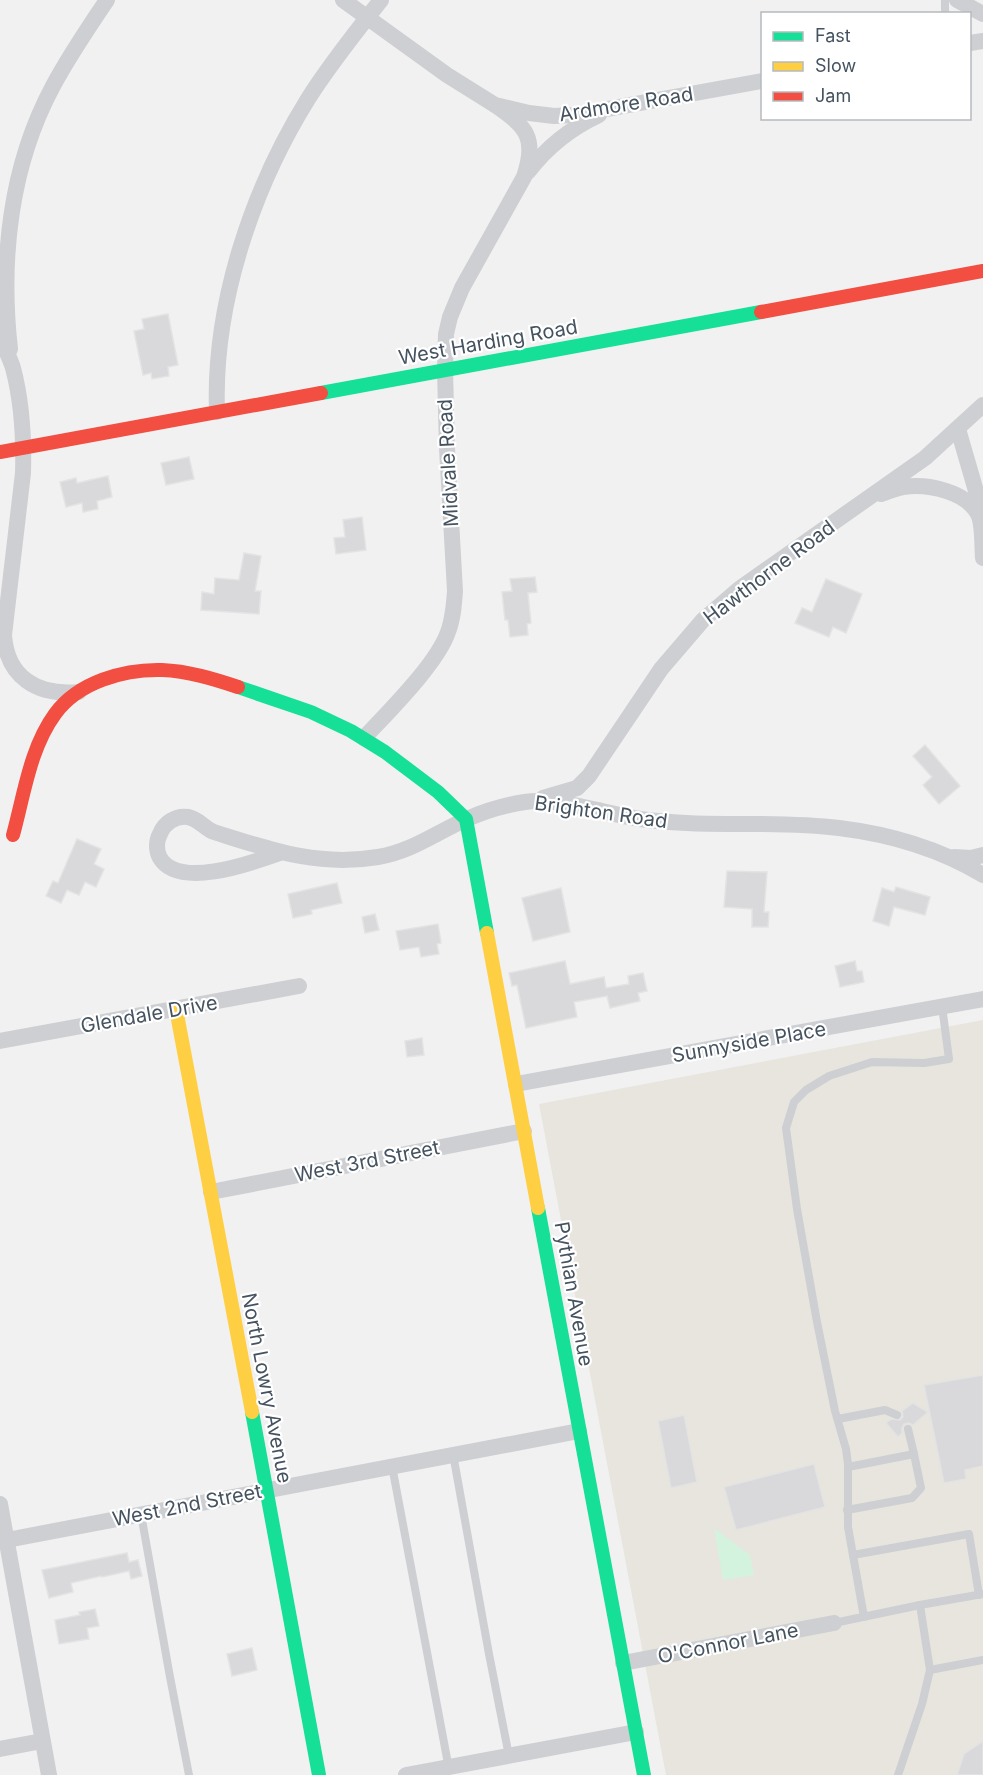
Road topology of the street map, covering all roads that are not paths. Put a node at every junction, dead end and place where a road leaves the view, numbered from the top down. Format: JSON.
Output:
{"nodes":[{"id":1,"x":107,"y":0,"type":"edge"},
{"id":2,"x":343,"y":0,"type":"edge"},
{"id":3,"x":381,"y":0,"type":"edge"},
{"id":4,"x":957,"y":0,"type":"edge"},
{"id":5,"x":983,"y":14,"type":"edge"},
{"id":6,"x":367,"y":17,"type":"junction"},
{"id":7,"x":761,"y":81,"type":"edge"},
{"id":8,"x":495,"y":105,"type":"junction"},
{"id":9,"x":613,"y":109,"type":"junction"},
{"id":10,"x":524,"y":177,"type":"junction"},
{"id":11,"x":5,"y":216,"type":"edge"},
{"id":12,"x":983,"y":271,"type":"edge"},
{"id":13,"x":0,"y":337,"type":"edge"},
{"id":14,"x":13,"y":368,"type":"junction"},
{"id":15,"x":445,"y":370,"type":"junction"},
{"id":16,"x":983,"y":405,"type":"edge"},
{"id":17,"x":217,"y":412,"type":"junction"},
{"id":18,"x":958,"y":429,"type":"junction"},
{"id":19,"x":23,"y":447,"type":"junction"},
{"id":20,"x":0,"y":452,"type":"edge"},
{"id":21,"x":864,"y":501,"type":"junction"},
{"id":22,"x":980,"y":519,"type":"junction"},
{"id":23,"x":983,"y":558,"type":"edge"},
{"id":24,"x":79,"y":692,"type":"junction"},
{"id":25,"x":364,"y":738,"type":"junction"},
{"id":26,"x":527,"y":801,"type":"junction"},
{"id":27,"x":466,"y":819,"type":"junction"},
{"id":28,"x":13,"y":836,"type":"dead end"},
{"id":29,"x":280,"y":853,"type":"junction"},
{"id":30,"x":983,"y":855,"type":"edge"},
{"id":31,"x":945,"y":856,"type":"junction"},
{"id":32,"x":983,"y":875,"type":"edge"},
{"id":33,"x":299,"y":986,"type":"dead end"},
{"id":34,"x":983,"y":999,"type":"edge"},
{"id":35,"x":942,"y":1006,"type":"junction"},
{"id":36,"x":176,"y":1009,"type":"junction"},
{"id":37,"x":0,"y":1041,"type":"edge"},
{"id":38,"x":516,"y":1084,"type":"junction"},
{"id":39,"x":524,"y":1131,"type":"junction"},
{"id":40,"x":210,"y":1192,"type":"junction"},
{"id":41,"x":897,"y":1415,"type":"dead end"},
{"id":42,"x":837,"y":1419,"type":"junction"},
{"id":43,"x":908,"y":1429,"type":"dead end"},
{"id":44,"x":579,"y":1431,"type":"junction"},
{"id":45,"x":453,"y":1454,"type":"junction"},
{"id":46,"x":914,"y":1454,"type":"junction"},
{"id":47,"x":392,"y":1466,"type":"junction"},
{"id":48,"x":848,"y":1467,"type":"junction"},
{"id":49,"x":266,"y":1490,"type":"junction"},
{"id":50,"x":0,"y":1504,"type":"edge"},
{"id":51,"x":847,"y":1510,"type":"junction"},
{"id":52,"x":141,"y":1514,"type":"junction"},
{"id":53,"x":7,"y":1540,"type":"junction"},
{"id":54,"x":853,"y":1555,"type":"junction"},
{"id":55,"x":981,"y":1594,"type":"edge"},
{"id":56,"x":920,"y":1605,"type":"junction"},
{"id":57,"x":864,"y":1617,"type":"junction"},
{"id":58,"x":834,"y":1623,"type":"joint"},
{"id":59,"x":983,"y":1660,"type":"edge"},
{"id":60,"x":623,"y":1663,"type":"junction"},
{"id":61,"x":930,"y":1670,"type":"junction"},
{"id":62,"x":636,"y":1732,"type":"junction"},
{"id":63,"x":42,"y":1741,"type":"junction"},
{"id":64,"x":0,"y":1749,"type":"edge"},
{"id":65,"x":509,"y":1756,"type":"junction"},
{"id":66,"x":449,"y":1771,"type":"edge"},
{"id":67,"x":49,"y":1775,"type":"edge"},
{"id":68,"x":189,"y":1775,"type":"edge"},
{"id":69,"x":319,"y":1775,"type":"edge"},
{"id":70,"x":406,"y":1775,"type":"edge"},
{"id":71,"x":644,"y":1775,"type":"edge"},
{"id":72,"x":898,"y":1775,"type":"edge"}],
"edges":[{"from":1,"to":11,"type":"street"},
{"from":2,"to":6,"type":"street","name":"Ardmore Road"},
{"from":3,"to":6,"type":"street"},
{"from":4,"to":5,"type":"street"},
{"from":6,"to":8,"type":"street","name":"Ardmore Road"},
{"from":6,"to":17,"type":"street"},
{"from":7,"to":9,"type":"street","name":"Ardmore Road"},
{"from":8,"to":9,"type":"street","name":"Ardmore Road"},
{"from":8,"to":10,"type":"street","name":"Midvale Road"},
{"from":9,"to":10,"type":"street","name":"Midvale Road"},
{"from":10,"to":15,"type":"street","name":"Midvale Road"},
{"from":11,"to":14,"type":"street"},
{"from":12,"to":15,"type":"street","name":"West Harding Road"},
{"from":13,"to":14,"type":"street"},
{"from":14,"to":19,"type":"street"},
{"from":15,"to":17,"type":"street","name":"West Harding Road"},
{"from":15,"to":25,"type":"street","name":"Midvale Road"},
{"from":16,"to":18,"type":"street","name":"Hawthorne Road"},
{"from":17,"to":19,"type":"street","name":"West Harding Road"},
{"from":18,"to":21,"type":"street","name":"Hawthorne Road"},
{"from":18,"to":22,"type":"street"},
{"from":19,"to":20,"type":"street","name":"West Harding Road"},
{"from":19,"to":24,"type":"street"},
{"from":21,"to":22,"type":"street"},
{"from":21,"to":26,"type":"street","name":"Hawthorne Road"},
{"from":22,"to":23,"type":"street"},
{"from":24,"to":25,"type":"street"},
{"from":24,"to":28,"type":"street"},
{"from":25,"to":27,"type":"street"},
{"from":26,"to":27,"type":"street","name":"Brighton Road"},
{"from":26,"to":31,"type":"street","name":"Brighton Road"},
{"from":27,"to":29,"type":"street","name":"Brighton Road"},
{"from":27,"to":38,"type":"street","name":"Pythian Avenue"},
{"from":29,"to":29,"type":"street","name":"Brighton Road"},
{"from":30,"to":31,"type":"street"},
{"from":31,"to":32,"type":"street","name":"Brighton Road"},
{"from":33,"to":36,"type":"street","name":"Glendale Drive"},
{"from":34,"to":35,"type":"street","name":"Sunnyside Place"},
{"from":35,"to":38,"type":"street","name":"Sunnyside Place"},
{"from":35,"to":42,"type":"lane"},
{"from":36,"to":37,"type":"street","name":"Glendale Drive"},
{"from":36,"to":40,"type":"street","name":"North Lowry Avenue"},
{"from":38,"to":39,"type":"street","name":"Pythian Avenue"},
{"from":39,"to":40,"type":"street","name":"West 3rd Street"},
{"from":39,"to":44,"type":"street","name":"Pythian Avenue"},
{"from":40,"to":49,"type":"street","name":"North Lowry Avenue"},
{"from":41,"to":42,"type":"lane"},
{"from":42,"to":48,"type":"lane"},
{"from":43,"to":46,"type":"lane"},
{"from":44,"to":45,"type":"street","name":"West 2nd Street"},
{"from":44,"to":60,"type":"street","name":"Pythian Avenue"},
{"from":45,"to":47,"type":"street","name":"West 2nd Street"},
{"from":45,"to":65,"type":"lane"},
{"from":46,"to":48,"type":"lane"},
{"from":46,"to":51,"type":"lane"},
{"from":47,"to":49,"type":"street","name":"West 2nd Street"},
{"from":47,"to":66,"type":"lane"},
{"from":48,"to":51,"type":"lane"},
{"from":49,"to":52,"type":"street","name":"West 2nd Street"},
{"from":49,"to":69,"type":"street","name":"North Lowry Avenue"},
{"from":50,"to":53,"type":"street"},
{"from":51,"to":54,"type":"lane"},
{"from":52,"to":53,"type":"street","name":"West 2nd Street"},
{"from":52,"to":68,"type":"lane"},
{"from":53,"to":63,"type":"street"},
{"from":54,"to":55,"type":"lane"},
{"from":54,"to":57,"type":"lane"},
{"from":55,"to":56,"type":"lane"},
{"from":56,"to":57,"type":"lane"},
{"from":56,"to":61,"type":"lane"},
{"from":57,"to":58,"type":"lane"},
{"from":58,"to":60,"type":"street","name":"O'Connor Lane"},
{"from":59,"to":61,"type":"lane"},
{"from":60,"to":62,"type":"street","name":"Pythian Avenue"},
{"from":61,"to":72,"type":"lane"},
{"from":62,"to":65,"type":"street"},
{"from":62,"to":71,"type":"street","name":"Pythian Avenue"},
{"from":63,"to":64,"type":"street"},
{"from":63,"to":67,"type":"street"},
{"from":65,"to":66,"type":"street"},
{"from":66,"to":70,"type":"street"}]}
